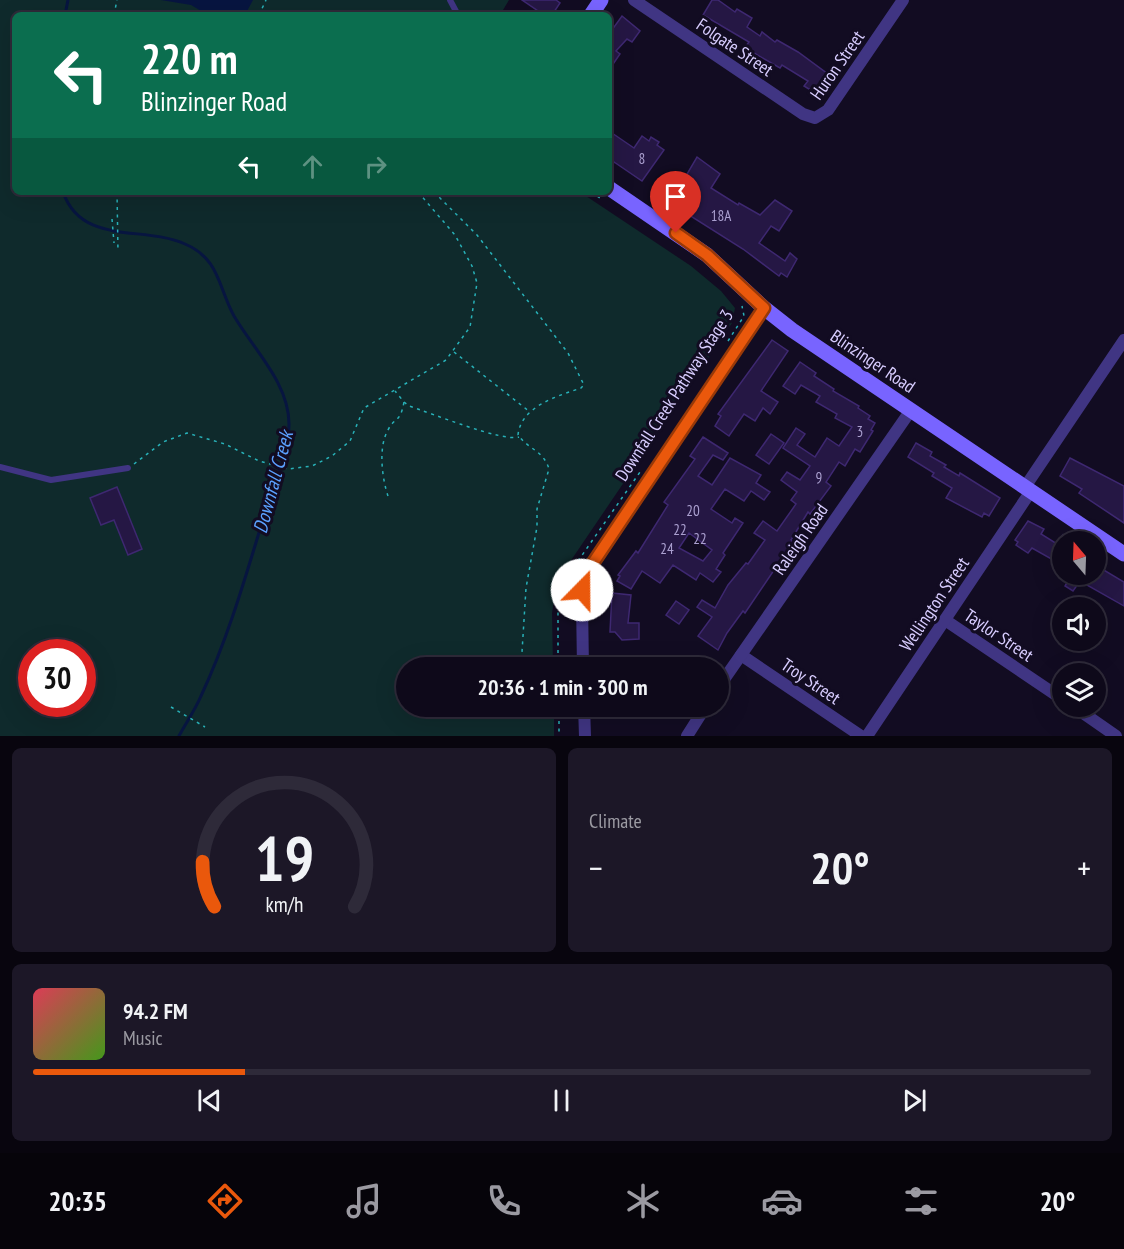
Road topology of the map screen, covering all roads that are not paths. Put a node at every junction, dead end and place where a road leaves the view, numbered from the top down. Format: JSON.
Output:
{"nodes":[{"id":1,"x":634,"y":0,"type":"edge"},
{"id":2,"x":903,"y":0,"type":"edge"},
{"id":3,"x":818,"y":118,"type":"joint"},
{"id":4,"x":608,"y":195,"type":"edge"},
{"id":5,"x":764,"y":308,"type":"junction"},
{"id":6,"x":1124,"y":340,"type":"edge"},
{"id":7,"x":911,"y":410,"type":"junction"},
{"id":8,"x":0,"y":466,"type":"edge"},
{"id":9,"x":128,"y":468,"type":"road end"},
{"id":10,"x":1028,"y":489,"type":"junction"},
{"id":11,"x":1124,"y":554,"type":"edge"},
{"id":12,"x":945,"y":620,"type":"junction"},
{"id":13,"x":741,"y":655,"type":"junction"},
{"id":14,"x":584,"y":657,"type":"edge"},
{"id":15,"x":729,"y":672,"type":"edge"},
{"id":16,"x":1052,"y":692,"type":"edge"},
{"id":17,"x":585,"y":717,"type":"edge"},
{"id":18,"x":699,"y":717,"type":"edge"},
{"id":19,"x":1089,"y":717,"type":"edge"},
{"id":20,"x":585,"y":736,"type":"edge"},
{"id":21,"x":687,"y":736,"type":"edge"},
{"id":22,"x":861,"y":736,"type":"edge"},
{"id":23,"x":867,"y":736,"type":"edge"},
{"id":24,"x":1116,"y":736,"type":"edge"}],
"edges":[{"from":1,"to":3,"type":"street","name":"Folgate Street"},
{"from":2,"to":3,"type":"street","name":"Huron Street"},
{"from":4,"to":5,"type":"street","name":"Blinzinger Road"},
{"from":5,"to":7,"type":"street","name":"Blinzinger Road"},
{"from":5,"to":14,"type":"street"},
{"from":6,"to":10,"type":"street","name":"Wellington Street"},
{"from":7,"to":10,"type":"street","name":"Blinzinger Road"},
{"from":7,"to":13,"type":"street","name":"Raleigh Road"},
{"from":8,"to":9,"type":"lane"},
{"from":10,"to":11,"type":"street","name":"Blinzinger Road"},
{"from":10,"to":12,"type":"street","name":"Wellington Street"},
{"from":12,"to":16,"type":"street","name":"Taylor Street"},
{"from":12,"to":23,"type":"street","name":"Wellington Street"},
{"from":13,"to":15,"type":"street","name":"Raleigh Road"},
{"from":13,"to":22,"type":"street","name":"Troy Street"},
{"from":17,"to":20,"type":"street"},
{"from":18,"to":21,"type":"street"},
{"from":19,"to":24,"type":"street"}]}
